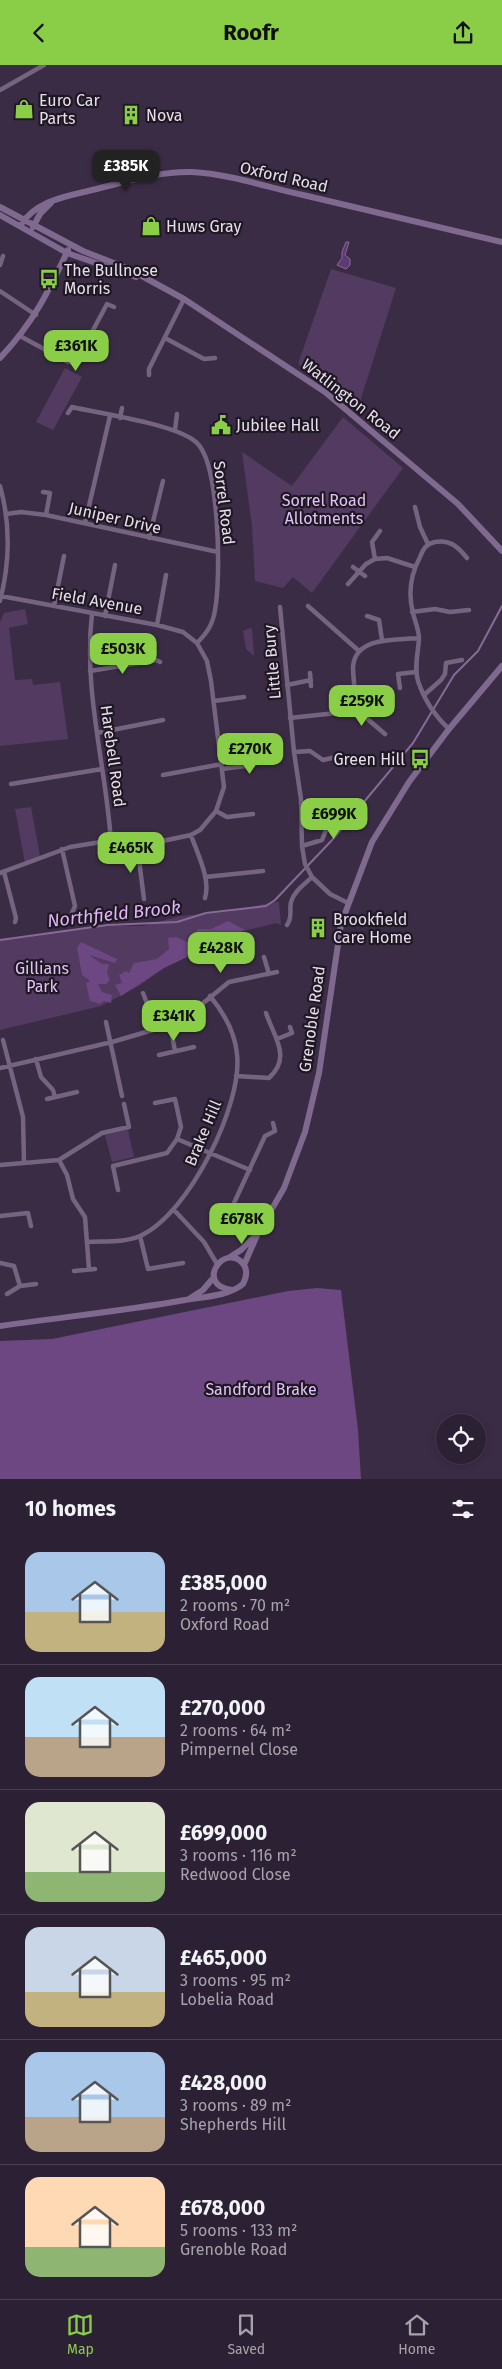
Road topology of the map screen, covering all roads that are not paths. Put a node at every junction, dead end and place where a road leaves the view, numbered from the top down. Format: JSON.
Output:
{"nodes":[{"id":1,"x":44,"y":65,"type":"edge"},
{"id":2,"x":0,"y":90,"type":"edge"},
{"id":3,"x":58,"y":199,"type":"junction"},
{"id":4,"x":0,"y":207,"type":"edge"},
{"id":5,"x":0,"y":215,"type":"edge"},
{"id":6,"x":25,"y":219,"type":"junction"},
{"id":7,"x":34,"y":224,"type":"junction"},
{"id":8,"x":20,"y":226,"type":"junction"},
{"id":9,"x":30,"y":232,"type":"junction"},
{"id":10,"x":502,"y":242,"type":"edge"},
{"id":11,"x":71,"y":245,"type":"junction"},
{"id":12,"x":67,"y":253,"type":"junction"},
{"id":13,"x":3,"y":256,"type":"dead end"},
{"id":14,"x":0,"y":265,"type":"edge"},
{"id":15,"x":168,"y":289,"type":"junction"},
{"id":16,"x":0,"y":291,"type":"edge"},
{"id":17,"x":184,"y":299,"type":"junction"},
{"id":18,"x":114,"y":307,"type":"dead end"},
{"id":19,"x":36,"y":315,"type":"junction"},
{"id":20,"x":20,"y":336,"type":"junction"},
{"id":21,"x":165,"y":337,"type":"junction"},
{"id":22,"x":0,"y":358,"type":"edge"},
{"id":23,"x":215,"y":358,"type":"dead end"},
{"id":24,"x":149,"y":375,"type":"dead end"},
{"id":25,"x":122,"y":408,"type":"dead end"},
{"id":26,"x":68,"y":413,"type":"dead end"},
{"id":27,"x":177,"y":414,"type":"dead end"},
{"id":28,"x":110,"y":416,"type":"junction"},
{"id":29,"x":120,"y":418,"type":"junction"},
{"id":30,"x":175,"y":430,"type":"junction"},
{"id":31,"x":163,"y":481,"type":"dead end"},
{"id":32,"x":0,"y":485,"type":"edge"},
{"id":33,"x":43,"y":491,"type":"dead end"},
{"id":34,"x":2,"y":497,"type":"edge"},
{"id":35,"x":415,"y":507,"type":"dead end"},
{"id":36,"x":6,"y":514,"type":"junction"},
{"id":37,"x":46,"y":515,"type":"junction"},
{"id":38,"x":85,"y":523,"type":"junction"},
{"id":39,"x":380,"y":531,"type":"dead end"},
{"id":40,"x":149,"y":538,"type":"junction"},
{"id":41,"x":428,"y":544,"type":"junction"},
{"id":42,"x":502,"y":551,"type":"edge"},
{"id":43,"x":218,"y":553,"type":"junction"},
{"id":44,"x":64,"y":556,"type":"dead end"},
{"id":45,"x":467,"y":558,"type":"dead end"},
{"id":46,"x":375,"y":559,"type":"junction"},
{"id":47,"x":115,"y":565,"type":"dead end"},
{"id":48,"x":353,"y":567,"type":"dead end"},
{"id":49,"x":415,"y":567,"type":"junction"},
{"id":50,"x":359,"y":571,"type":"junction"},
{"id":51,"x":166,"y":575,"type":"dead end"},
{"id":52,"x":365,"y":576,"type":"dead end"},
{"id":53,"x":348,"y":584,"type":"dead end"},
{"id":54,"x":1,"y":598,"type":"edge"},
{"id":55,"x":54,"y":606,"type":"junction"},
{"id":56,"x":308,"y":606,"type":"dead end"},
{"id":57,"x":280,"y":607,"type":"dead end"},
{"id":58,"x":469,"y":610,"type":"dead end"},
{"id":59,"x":412,"y":612,"type":"junction"},
{"id":60,"x":92,"y":614,"type":"junction"},
{"id":61,"x":105,"y":616,"type":"junction"},
{"id":62,"x":367,"y":616,"type":"dead end"},
{"id":63,"x":157,"y":625,"type":"junction"},
{"id":64,"x":419,"y":638,"type":"junction"},
{"id":65,"x":382,"y":641,"type":"junction"},
{"id":66,"x":198,"y":643,"type":"junction"},
{"id":67,"x":359,"y":651,"type":"junction"},
{"id":68,"x":462,"y":660,"type":"dead end"},
{"id":69,"x":160,"y":662,"type":"dead end"},
{"id":70,"x":502,"y":666,"type":"edge"},
{"id":71,"x":90,"y":671,"type":"junction"},
{"id":72,"x":416,"y":672,"type":"junction"},
{"id":73,"x":310,"y":673,"type":"dead end"},
{"id":74,"x":311,"y":680,"type":"junction"},
{"id":75,"x":287,"y":685,"type":"junction"},
{"id":76,"x":311,"y":686,"type":"dead end"},
{"id":77,"x":400,"y":688,"type":"dead end"},
{"id":78,"x":424,"y":696,"type":"junction"},
{"id":79,"x":244,"y":697,"type":"dead end"},
{"id":80,"x":214,"y":701,"type":"junction"},
{"id":81,"x":351,"y":705,"type":"junction"},
{"id":82,"x":290,"y":718,"type":"junction"},
{"id":83,"x":163,"y":720,"type":"dead end"},
{"id":84,"x":449,"y":729,"type":"junction"},
{"id":85,"x":96,"y":733,"type":"junction"},
{"id":86,"x":385,"y":734,"type":"dead end"},
{"id":87,"x":294,"y":752,"type":"junction"},
{"id":88,"x":252,"y":757,"type":"dead end"},
{"id":89,"x":336,"y":757,"type":"dead end"},
{"id":90,"x":222,"y":767,"type":"junction"},
{"id":91,"x":102,"y":769,"type":"junction"},
{"id":92,"x":163,"y":775,"type":"dead end"},
{"id":93,"x":11,"y":784,"type":"dead end"},
{"id":94,"x":341,"y":802,"type":"dead end"},
{"id":95,"x":216,"y":811,"type":"junction"},
{"id":96,"x":253,"y":814,"type":"dead end"},
{"id":97,"x":191,"y":835,"type":"junction"},
{"id":98,"x":111,"y":842,"type":"junction"},
{"id":99,"x":137,"y":844,"type":"junction"},
{"id":100,"x":302,"y":847,"type":"junction"},
{"id":101,"x":62,"y":849,"type":"junction"},
{"id":102,"x":263,"y":871,"type":"dead end"},
{"id":103,"x":2,"y":872,"type":"edge"},
{"id":104,"x":205,"y":877,"type":"junction"},
{"id":105,"x":312,"y":877,"type":"junction"},
{"id":106,"x":205,"y":898,"type":"dead end"},
{"id":107,"x":144,"y":899,"type":"dead end"},
{"id":108,"x":348,"y":903,"type":"junction"},
{"id":109,"x":72,"y":913,"type":"dead end"},
{"id":110,"x":15,"y":923,"type":"dead end"},
{"id":111,"x":287,"y":925,"type":"dead end"},
{"id":112,"x":264,"y":957,"type":"dead end"},
{"id":113,"x":277,"y":972,"type":"dead end"},
{"id":114,"x":269,"y":974,"type":"junction"},
{"id":115,"x":143,"y":993,"type":"dead end"},
{"id":116,"x":210,"y":996,"type":"junction"},
{"id":117,"x":266,"y":1013,"type":"dead end"},
{"id":118,"x":106,"y":1022,"type":"dead end"},
{"id":119,"x":170,"y":1025,"type":"junction"},
{"id":120,"x":290,"y":1027,"type":"dead end"},
{"id":121,"x":157,"y":1029,"type":"junction"},
{"id":122,"x":277,"y":1039,"type":"junction"},
{"id":123,"x":3,"y":1040,"type":"dead end"},
{"id":124,"x":112,"y":1042,"type":"junction"},
{"id":125,"x":194,"y":1047,"type":"dead end"},
{"id":126,"x":175,"y":1051,"type":"junction"},
{"id":127,"x":159,"y":1055,"type":"dead end"},
{"id":128,"x":36,"y":1059,"type":"junction"},
{"id":129,"x":10,"y":1066,"type":"junction"},
{"id":130,"x":0,"y":1068,"type":"edge"},
{"id":131,"x":236,"y":1076,"type":"junction"},
{"id":132,"x":77,"y":1092,"type":"dead end"},
{"id":133,"x":122,"y":1096,"type":"dead end"},
{"id":134,"x":55,"y":1097,"type":"junction"},
{"id":135,"x":182,"y":1098,"type":"dead end"},
{"id":136,"x":47,"y":1099,"type":"dead end"},
{"id":137,"x":175,"y":1099,"type":"junction"},
{"id":138,"x":124,"y":1103,"type":"dead end"},
{"id":139,"x":155,"y":1103,"type":"dead end"},
{"id":140,"x":273,"y":1123,"type":"dead end"},
{"id":141,"x":177,"y":1139,"type":"junction"},
{"id":142,"x":211,"y":1153,"type":"junction"},
{"id":143,"x":59,"y":1161,"type":"junction"},
{"id":144,"x":24,"y":1163,"type":"junction"},
{"id":145,"x":0,"y":1165,"type":"edge"},
{"id":146,"x":250,"y":1170,"type":"junction"},
{"id":147,"x":118,"y":1190,"type":"dead end"},
{"id":148,"x":174,"y":1210,"type":"junction"},
{"id":149,"x":0,"y":1217,"type":"edge"},
{"id":150,"x":232,"y":1219,"type":"dead end"},
{"id":151,"x":31,"y":1227,"type":"dead end"},
{"id":152,"x":258,"y":1233,"type":"junction"},
{"id":153,"x":140,"y":1236,"type":"junction"},
{"id":154,"x":87,"y":1242,"type":"junction"},
{"id":155,"x":230,"y":1257,"type":"junction"},
{"id":156,"x":0,"y":1263,"type":"edge"},
{"id":157,"x":183,"y":1263,"type":"dead end"},
{"id":158,"x":217,"y":1264,"type":"junction"},
{"id":159,"x":244,"y":1265,"type":"junction"},
{"id":160,"x":89,"y":1269,"type":"junction"},
{"id":161,"x":95,"y":1269,"type":"dead end"},
{"id":162,"x":74,"y":1271,"type":"dead end"},
{"id":163,"x":214,"y":1277,"type":"junction"},
{"id":164,"x":36,"y":1284,"type":"dead end"},
{"id":165,"x":20,"y":1286,"type":"junction"},
{"id":166,"x":232,"y":1290,"type":"junction"},
{"id":167,"x":7,"y":1294,"type":"dead end"},
{"id":168,"x":188,"y":1300,"type":"junction"},
{"id":169,"x":0,"y":1326,"type":"edge"}],
"edges":[{"from":1,"to":2,"type":"street"},
{"from":3,"to":6,"type":"street","name":"Oxford Road"},
{"from":3,"to":7,"type":"street","name":"Oxford Road"},
{"from":3,"to":10,"type":"street","name":"Oxford Road"},
{"from":4,"to":6,"type":"street","name":"Watlington Road"},
{"from":5,"to":8,"type":"street","name":"Watlington Road"},
{"from":6,"to":7,"type":"street","name":"Watlington Road"},
{"from":6,"to":8,"type":"street","name":"Oxford Road"},
{"from":7,"to":9,"type":"street","name":"Oxford Road"},
{"from":7,"to":11,"type":"street","name":"Watlington Road"},
{"from":8,"to":9,"type":"street","name":"Watlington Road"},
{"from":9,"to":12,"type":"street","name":"Watlington Road"},
{"from":11,"to":12,"type":"street"},
{"from":11,"to":15,"type":"street","name":"Watlington Road"},
{"from":12,"to":15,"type":"street","name":"Watlington Road"},
{"from":12,"to":19,"type":"street"},
{"from":13,"to":14,"type":"street"},
{"from":15,"to":17,"type":"street","name":"Watlington Road"},
{"from":16,"to":19,"type":"street"},
{"from":17,"to":21,"type":"street"},
{"from":17,"to":42,"type":"street","name":"Watlington Road"},
{"from":18,"to":20,"type":"street"},
{"from":19,"to":20,"type":"street"},
{"from":20,"to":22,"type":"street"},
{"from":21,"to":23,"type":"street"},
{"from":21,"to":24,"type":"street"},
{"from":25,"to":29,"type":"street"},
{"from":26,"to":28,"type":"street","name":"Sorrel Road"},
{"from":27,"to":30,"type":"street"},
{"from":28,"to":29,"type":"street","name":"Sorrel Road"},
{"from":28,"to":38,"type":"street"},
{"from":29,"to":30,"type":"street","name":"Sorrel Road"},
{"from":30,"to":43,"type":"street","name":"Sorrel Road"},
{"from":31,"to":40,"type":"street"},
{"from":32,"to":34,"type":"street"},
{"from":33,"to":37,"type":"street"},
{"from":34,"to":36,"type":"street"},
{"from":35,"to":41,"type":"street"},
{"from":36,"to":37,"type":"street","name":"Juniper Drive"},
{"from":36,"to":54,"type":"street"},
{"from":37,"to":38,"type":"street","name":"Juniper Drive"},
{"from":38,"to":40,"type":"street","name":"Juniper Drive"},
{"from":39,"to":46,"type":"street"},
{"from":40,"to":43,"type":"street","name":"Juniper Drive"},
{"from":41,"to":45,"type":"street"},
{"from":41,"to":49,"type":"street"},
{"from":43,"to":66,"type":"street","name":"Sorrel Road"},
{"from":44,"to":55,"type":"street"},
{"from":46,"to":49,"type":"street"},
{"from":46,"to":50,"type":"street"},
{"from":47,"to":61,"type":"street"},
{"from":48,"to":50,"type":"street"},
{"from":49,"to":59,"type":"street"},
{"from":50,"to":52,"type":"street"},
{"from":50,"to":53,"type":"street"},
{"from":51,"to":63,"type":"street"},
{"from":54,"to":55,"type":"street","name":"Field Avenue"},
{"from":55,"to":60,"type":"street","name":"Field Avenue"},
{"from":56,"to":67,"type":"street"},
{"from":57,"to":75,"type":"street","name":"Little Bury"},
{"from":58,"to":59,"type":"street"},
{"from":59,"to":64,"type":"street"},
{"from":60,"to":61,"type":"street","name":"Field Avenue"},
{"from":60,"to":71,"type":"street","name":"Harebell Road"},
{"from":61,"to":63,"type":"street","name":"Field Avenue"},
{"from":62,"to":65,"type":"street"},
{"from":63,"to":66,"type":"street","name":"Field Avenue"},
{"from":64,"to":65,"type":"street"},
{"from":64,"to":72,"type":"street"},
{"from":65,"to":67,"type":"street"},
{"from":66,"to":80,"type":"street"},
{"from":67,"to":81,"type":"street"},
{"from":68,"to":78,"type":"street"},
{"from":69,"to":71,"type":"street"},
{"from":70,"to":84,"type":"street","name":"Grenoble Road"},
{"from":71,"to":85,"type":"street","name":"Harebell Road"},
{"from":72,"to":77,"type":"street"},
{"from":72,"to":78,"type":"street"},
{"from":73,"to":74,"type":"street"},
{"from":74,"to":75,"type":"street"},
{"from":74,"to":76,"type":"street"},
{"from":75,"to":82,"type":"street","name":"Little Bury"},
{"from":78,"to":84,"type":"street"},
{"from":79,"to":80,"type":"street"},
{"from":80,"to":90,"type":"street"},
{"from":81,"to":82,"type":"street"},
{"from":81,"to":86,"type":"street"},
{"from":82,"to":87,"type":"street","name":"Little Bury"},
{"from":83,"to":85,"type":"street"},
{"from":84,"to":108,"type":"street","name":"Grenoble Road"},
{"from":85,"to":91,"type":"street","name":"Harebell Road"},
{"from":87,"to":89,"type":"street"},
{"from":87,"to":100,"type":"street","name":"Little Bury"},
{"from":88,"to":90,"type":"street"},
{"from":90,"to":92,"type":"street"},
{"from":90,"to":95,"type":"street"},
{"from":91,"to":93,"type":"street"},
{"from":91,"to":98,"type":"street","name":"Harebell Road"},
{"from":94,"to":100,"type":"street"},
{"from":95,"to":96,"type":"street"},
{"from":95,"to":97,"type":"street"},
{"from":97,"to":99,"type":"street"},
{"from":97,"to":104,"type":"street"},
{"from":98,"to":99,"type":"street"},
{"from":98,"to":101,"type":"street"},
{"from":99,"to":107,"type":"street"},
{"from":100,"to":105,"type":"street","name":"Little Bury"},
{"from":101,"to":103,"type":"street"},
{"from":101,"to":109,"type":"street"},
{"from":102,"to":104,"type":"street"},
{"from":103,"to":110,"type":"street"},
{"from":104,"to":106,"type":"street"},
{"from":105,"to":108,"type":"street","name":"Little Bury"},
{"from":105,"to":111,"type":"street"},
{"from":108,"to":152,"type":"street","name":"Grenoble Road"},
{"from":112,"to":114,"type":"street"},
{"from":113,"to":114,"type":"street"},
{"from":114,"to":116,"type":"street"},
{"from":115,"to":121,"type":"street"},
{"from":116,"to":119,"type":"street"},
{"from":116,"to":131,"type":"street","name":"Brake Hill"},
{"from":117,"to":122,"type":"street"},
{"from":118,"to":124,"type":"street"},
{"from":119,"to":121,"type":"street"},
{"from":119,"to":126,"type":"street"},
{"from":120,"to":122,"type":"street"},
{"from":121,"to":124,"type":"street"},
{"from":122,"to":131,"type":"street"},
{"from":123,"to":129,"type":"street"},
{"from":124,"to":128,"type":"street"},
{"from":124,"to":133,"type":"street"},
{"from":125,"to":126,"type":"street"},
{"from":126,"to":127,"type":"street"},
{"from":128,"to":129,"type":"street"},
{"from":128,"to":134,"type":"street"},
{"from":129,"to":130,"type":"street"},
{"from":129,"to":144,"type":"street"},
{"from":131,"to":142,"type":"street","name":"Brake Hill"},
{"from":132,"to":134,"type":"street"},
{"from":134,"to":136,"type":"street"},
{"from":135,"to":137,"type":"street"},
{"from":137,"to":139,"type":"street"},
{"from":137,"to":141,"type":"street"},
{"from":138,"to":143,"type":"street"},
{"from":140,"to":146,"type":"street"},
{"from":141,"to":142,"type":"street"},
{"from":141,"to":147,"type":"street"},
{"from":142,"to":146,"type":"street"},
{"from":142,"to":148,"type":"street","name":"Brake Hill"},
{"from":143,"to":144,"type":"street"},
{"from":143,"to":154,"type":"street"},
{"from":144,"to":145,"type":"street"},
{"from":146,"to":150,"type":"street"},
{"from":148,"to":153,"type":"street","name":"Brake Hill"},
{"from":148,"to":158,"type":"street"},
{"from":149,"to":151,"type":"street"},
{"from":152,"to":155,"type":"street","name":"Grenoble Road"},
{"from":152,"to":159,"type":"street","name":"Grenoble Road"},
{"from":153,"to":154,"type":"street"},
{"from":153,"to":157,"type":"street"},
{"from":154,"to":160,"type":"street"},
{"from":155,"to":158,"type":"street"},
{"from":155,"to":159,"type":"street"},
{"from":156,"to":165,"type":"street"},
{"from":158,"to":163,"type":"street"},
{"from":159,"to":166,"type":"street"},
{"from":160,"to":161,"type":"street"},
{"from":160,"to":162,"type":"street"},
{"from":163,"to":166,"type":"street"},
{"from":163,"to":168,"type":"street"},
{"from":164,"to":165,"type":"street"},
{"from":165,"to":167,"type":"street"},
{"from":166,"to":168,"type":"street"},
{"from":168,"to":169,"type":"street"}]}
